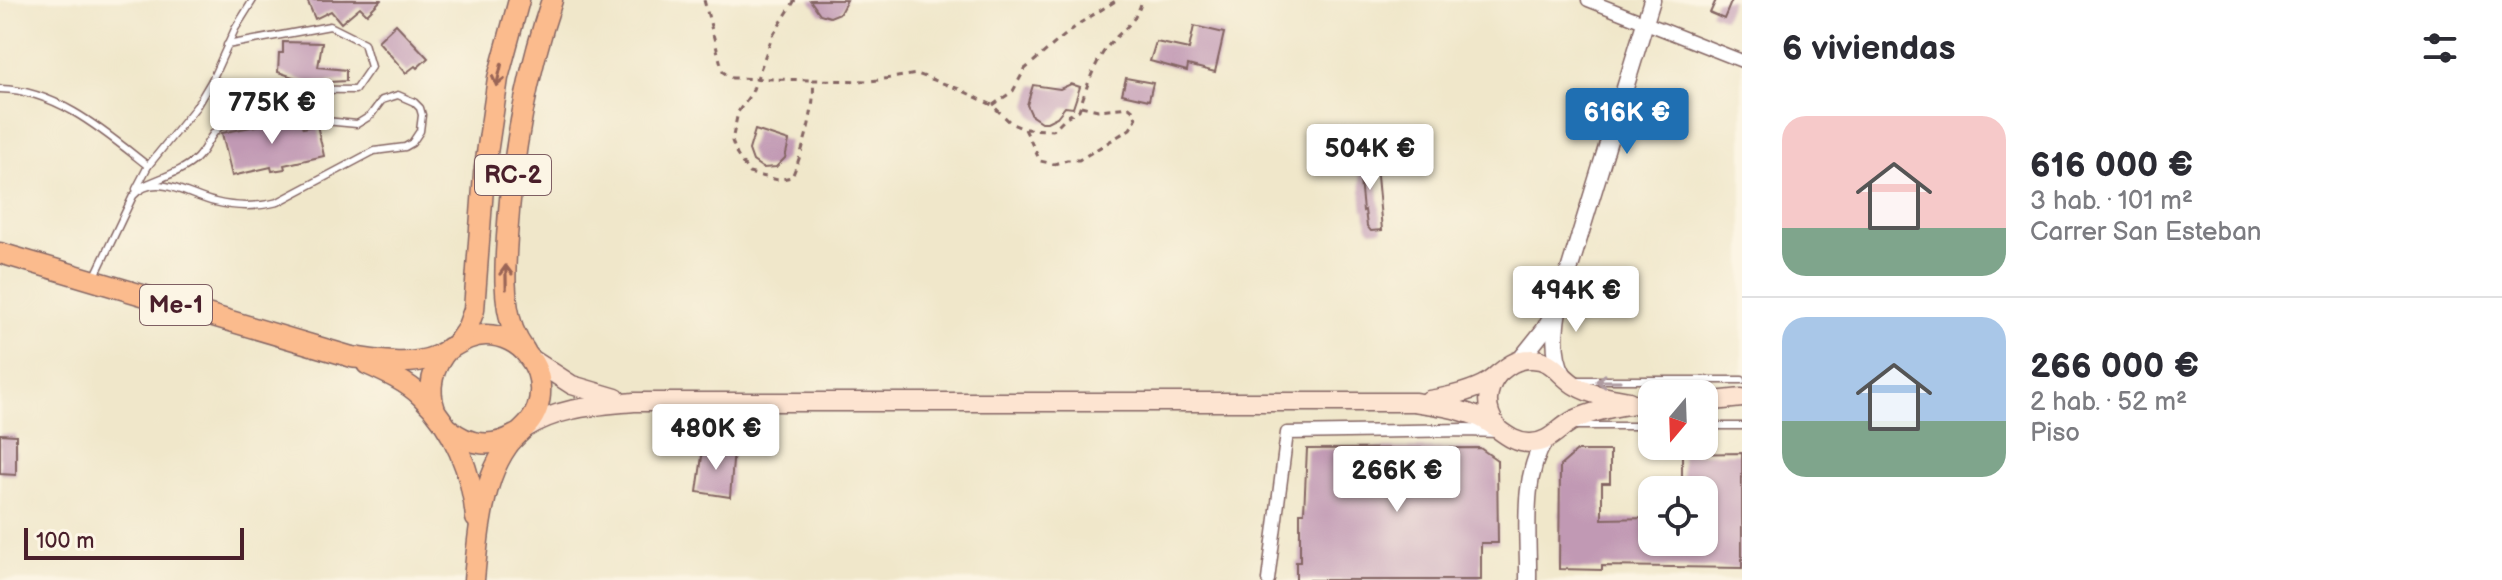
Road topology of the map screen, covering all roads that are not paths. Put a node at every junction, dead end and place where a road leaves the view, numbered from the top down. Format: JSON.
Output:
{"nodes":[{"id":1,"x":253,"y":0,"type":"edge"},
{"id":2,"x":519,"y":0,"type":"edge"},
{"id":3,"x":552,"y":0,"type":"edge"},
{"id":4,"x":1588,"y":0,"type":"edge"},
{"id":5,"x":1652,"y":0,"type":"edge"},
{"id":6,"x":1645,"y":23,"type":"junction"},
{"id":7,"x":227,"y":45,"type":"junction"},
{"id":8,"x":1742,"y":61,"type":"edge"},
{"id":9,"x":212,"y":80,"type":"junction"},
{"id":10,"x":0,"y":89,"type":"edge"},
{"id":11,"x":148,"y":166,"type":"junction"},
{"id":12,"x":143,"y":186,"type":"junction"},
{"id":13,"x":133,"y":196,"type":"junction"},
{"id":14,"x":0,"y":253,"type":"edge"},
{"id":15,"x":92,"y":281,"type":"junction"},
{"id":16,"x":1560,"y":300,"type":"junction"},
{"id":17,"x":454,"y":345,"type":"junction"},
{"id":18,"x":527,"y":354,"type":"junction"},
{"id":19,"x":352,"y":357,"type":"junction"},
{"id":20,"x":1520,"y":360,"type":"junction"},
{"id":21,"x":1499,"y":371,"type":"junction"},
{"id":22,"x":1564,"y":376,"type":"junction"},
{"id":23,"x":1742,"y":380,"type":"edge"},
{"id":24,"x":1742,"y":398,"type":"edge"},
{"id":25,"x":1638,"y":401,"type":"edge"},
{"id":26,"x":1718,"y":401,"type":"edge"},
{"id":27,"x":634,"y":402,"type":"junction"},
{"id":28,"x":1414,"y":402,"type":"junction"},
{"id":29,"x":1638,"y":403,"type":"edge"},
{"id":30,"x":1718,"y":403,"type":"edge"},
{"id":31,"x":1742,"y":406,"type":"edge"},
{"id":32,"x":442,"y":421,"type":"junction"},
{"id":33,"x":1564,"y":426,"type":"junction"},
{"id":34,"x":1638,"y":426,"type":"edge"},
{"id":35,"x":1718,"y":426,"type":"edge"},
{"id":36,"x":1742,"y":426,"type":"edge"},
{"id":37,"x":521,"y":431,"type":"junction"},
{"id":38,"x":1504,"y":434,"type":"junction"},
{"id":39,"x":1545,"y":440,"type":"junction"},
{"id":40,"x":1529,"y":488,"type":"junction"},
{"id":41,"x":478,"y":538,"type":"junction"},
{"id":42,"x":474,"y":580,"type":"edge"},
{"id":43,"x":1268,"y":580,"type":"edge"},
{"id":44,"x":1528,"y":580,"type":"edge"}],
"edges":[{"from":1,"to":7,"type":"lane"},
{"from":2,"to":17,"type":"main road","number":"RC-2","one_way":true},
{"from":18,"to":3,"type":"main road","number":"RC-2","one_way":true},
{"from":4,"to":6,"type":"street"},
{"from":5,"to":6,"type":"street"},
{"from":6,"to":8,"type":"street"},
{"from":6,"to":16,"type":"street"},
{"from":7,"to":9,"type":"lane"},
{"from":7,"to":9,"type":"lane"},
{"from":9,"to":11,"type":"lane"},
{"from":10,"to":11,"type":"lane"},
{"from":11,"to":13,"type":"lane"},
{"from":12,"to":12,"type":"lane"},
{"from":12,"to":13,"type":"lane"},
{"from":13,"to":15,"type":"lane"},
{"from":14,"to":15,"type":"main road","number":"Me-1"},
{"from":15,"to":19,"type":"main road","number":"Me-1"},
{"from":16,"to":20,"type":"street"},
{"from":16,"to":22,"type":"street"},
{"from":17,"to":18,"type":"main road","number":"Me-1"},
{"from":17,"to":19,"type":"main road","number":"Me-1"},
{"from":17,"to":32,"type":"main road"},
{"from":18,"to":27,"type":"main road","number":"Me-1"},
{"from":18,"to":37,"type":"main road"},
{"from":19,"to":32,"type":"main road","number":"Me-1"},
{"from":20,"to":21,"type":"main road","number":"Me-1"},
{"from":20,"to":22,"type":"main road"},
{"from":21,"to":28,"type":"main road","number":"Me-1"},
{"from":21,"to":38,"type":"main road"},
{"from":23,"to":22,"type":"lane","one_way":true},
{"from":22,"to":25,"type":"main road"},
{"from":22,"to":33,"type":"main road"},
{"from":24,"to":26,"type":"main road"},
{"from":27,"to":28,"type":"main road","number":"Me-1"},
{"from":27,"to":37,"type":"main road","number":"Me-1"},
{"from":28,"to":38,"type":"main road","number":"Me-1"},
{"from":29,"to":33,"type":"main road"},
{"from":30,"to":31,"type":"main road"},
{"from":32,"to":37,"type":"main road","number":"Me-1"},
{"from":32,"to":41,"type":"main road"},
{"from":33,"to":34,"type":"lane"},
{"from":33,"to":39,"type":"main road"},
{"from":35,"to":36,"type":"lane"},
{"from":37,"to":41,"type":"main road"},
{"from":38,"to":39,"type":"main road","number":"Me-1"},
{"from":38,"to":40,"type":"street"},
{"from":38,"to":43,"type":"street"},
{"from":39,"to":40,"type":"street"},
{"from":40,"to":44,"type":"street"},
{"from":41,"to":42,"type":"main road"}]}
